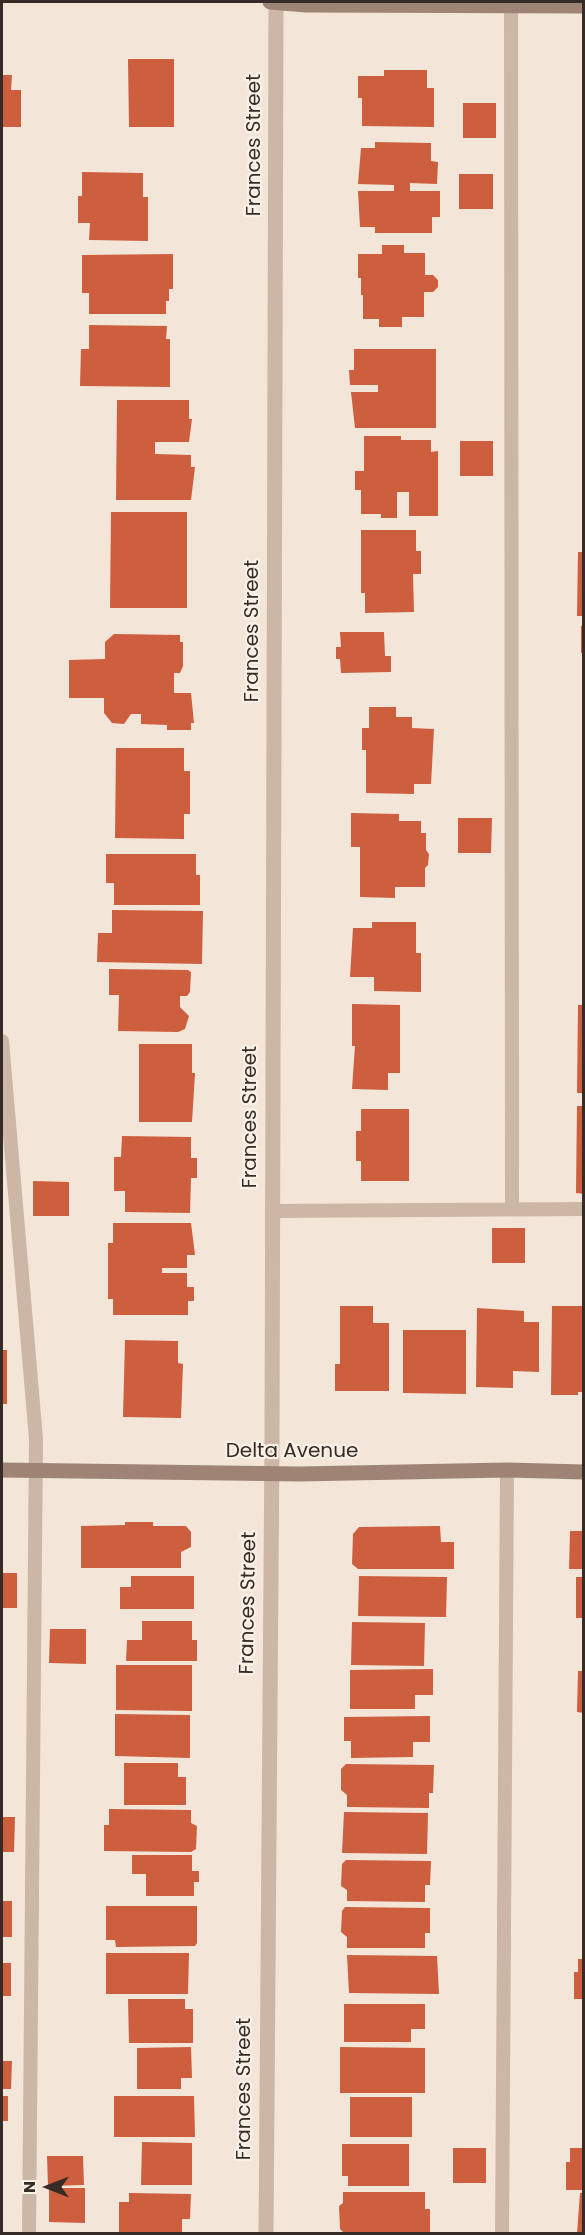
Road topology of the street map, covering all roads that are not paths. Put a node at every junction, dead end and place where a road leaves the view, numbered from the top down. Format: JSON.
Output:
{"nodes":[{"id":1,"x":270,"y":2,"type":"edge"},
{"id":2,"x":276,"y":2,"type":"edge"},
{"id":3,"x":511,"y":5,"type":"junction"},
{"id":4,"x":584,"y":6,"type":"edge"},
{"id":5,"x":2,"y":1041,"type":"edge"},
{"id":6,"x":512,"y":1208,"type":"junction"},
{"id":7,"x":584,"y":1209,"type":"edge"},
{"id":8,"x":272,"y":1210,"type":"junction"},
{"id":9,"x":2,"y":1470,"type":"edge"},
{"id":10,"x":36,"y":1470,"type":"junction"},
{"id":11,"x":507,"y":1470,"type":"junction"},
{"id":12,"x":584,"y":1472,"type":"edge"},
{"id":13,"x":271,"y":1473,"type":"junction"},
{"id":14,"x":29,"y":2234,"type":"edge"},
{"id":15,"x":266,"y":2234,"type":"edge"},
{"id":16,"x":502,"y":2234,"type":"edge"}],
"edges":[{"from":1,"to":2,"type":"street"},
{"from":2,"to":3,"type":"street"},
{"from":2,"to":8,"type":"street","name":"Frances Street"},
{"from":3,"to":4,"type":"street"},
{"from":3,"to":6,"type":"lane"},
{"from":5,"to":10,"type":"lane"},
{"from":6,"to":7,"type":"lane"},
{"from":6,"to":8,"type":"lane"},
{"from":8,"to":13,"type":"street","name":"Frances Street"},
{"from":9,"to":10,"type":"street","name":"Delta Avenue"},
{"from":10,"to":13,"type":"street","name":"Delta Avenue"},
{"from":10,"to":14,"type":"lane"},
{"from":11,"to":12,"type":"street","name":"Delta Avenue"},
{"from":11,"to":13,"type":"street","name":"Delta Avenue"},
{"from":11,"to":16,"type":"lane"},
{"from":13,"to":15,"type":"street","name":"Frances Street"}]}
